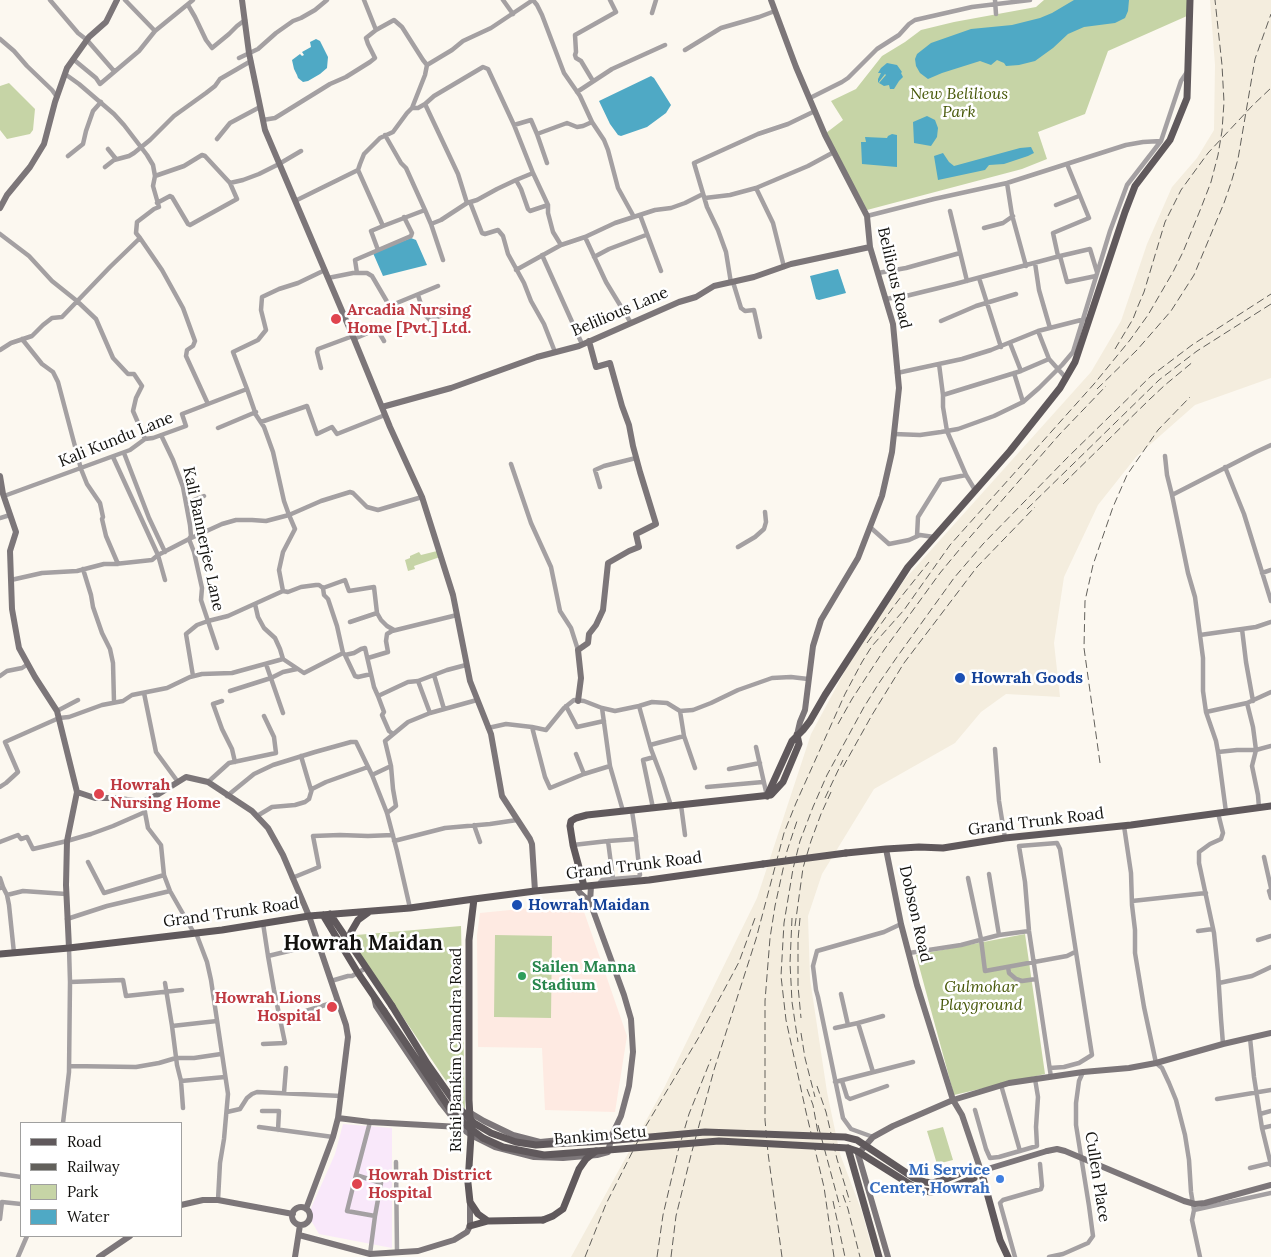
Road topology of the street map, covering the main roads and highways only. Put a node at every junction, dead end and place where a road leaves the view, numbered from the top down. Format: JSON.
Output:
{"nodes":[{"id":1,"x":117,"y":0,"type":"edge"},
{"id":2,"x":242,"y":0,"type":"edge"},
{"id":3,"x":771,"y":0,"type":"edge"},
{"id":4,"x":1190,"y":0,"type":"edge"},
{"id":5,"x":0,"y":208,"type":"edge"},
{"id":6,"x":870,"y":247,"type":"junction"},
{"id":7,"x":589,"y":341,"type":"junction"},
{"id":8,"x":382,"y":407,"type":"junction"},
{"id":9,"x":0,"y":476,"type":"edge"},
{"id":10,"x":578,"y":701,"type":"road end"},
{"id":11,"x":798,"y":735,"type":"junction"},
{"id":12,"x":77,"y":792,"type":"junction"},
{"id":13,"x":1271,"y":807,"type":"edge"},
{"id":14,"x":886,"y":849,"type":"junction"},
{"id":15,"x":588,"y":886,"type":"junction"},
{"id":16,"x":576,"y":887,"type":"junction"},
{"id":17,"x":535,"y":891,"type":"junction"},
{"id":18,"x":474,"y":899,"type":"junction"},
{"id":19,"x":590,"y":902,"type":"junction"},
{"id":20,"x":370,"y":911,"type":"junction"},
{"id":21,"x":326,"y":914,"type":"junction"},
{"id":22,"x":309,"y":916,"type":"junction"},
{"id":23,"x":348,"y":941,"type":"junction"},
{"id":24,"x":68,"y":948,"type":"junction"},
{"id":25,"x":0,"y":954,"type":"edge"},
{"id":26,"x":373,"y":996,"type":"junction"},
{"id":27,"x":1271,"y":1033,"type":"edge"},
{"id":28,"x":953,"y":1100,"type":"junction"},
{"id":29,"x":469,"y":1112,"type":"junction"},
{"id":30,"x":338,"y":1118,"type":"junction"},
{"id":31,"x":460,"y":1127,"type":"junction"},
{"id":32,"x":471,"y":1135,"type":"junction"},
{"id":33,"x":612,"y":1135,"type":"junction"},
{"id":34,"x":848,"y":1148,"type":"junction"},
{"id":35,"x":596,"y":1151,"type":"junction"},
{"id":36,"x":981,"y":1171,"type":"junction"},
{"id":37,"x":1271,"y":1185,"type":"edge"},
{"id":38,"x":470,"y":1202,"type":"junction"},
{"id":39,"x":182,"y":1205,"type":"edge"},
{"id":40,"x":306,"y":1209,"type":"junction"},
{"id":41,"x":292,"y":1214,"type":"junction"},
{"id":42,"x":488,"y":1221,"type":"junction"},
{"id":43,"x":300,"y":1225,"type":"junction"},
{"id":44,"x":470,"y":1226,"type":"junction"},
{"id":45,"x":299,"y":1235,"type":"junction"},
{"id":46,"x":128,"y":1237,"type":"edge"},
{"id":47,"x":98,"y":1257,"type":"edge"},
{"id":48,"x":295,"y":1257,"type":"edge"},
{"id":49,"x":879,"y":1257,"type":"edge"},
{"id":50,"x":888,"y":1257,"type":"edge"},
{"id":51,"x":1008,"y":1257,"type":"edge"}],
"edges":[{"from":1,"to":5,"type":"main road"},
{"from":2,"to":8,"type":"main road"},
{"from":3,"to":6,"type":"main road","name":"Belilious Road"},
{"from":4,"to":11,"type":"main road"},
{"from":6,"to":7,"type":"main road","name":"Belilious Lane"},
{"from":6,"to":11,"type":"main road","name":"Belilious Road"},
{"from":7,"to":8,"type":"main road","name":"Belilious Lane"},
{"from":7,"to":10,"type":"main road"},
{"from":8,"to":17,"type":"main road"},
{"from":9,"to":12,"type":"main road"},
{"from":11,"to":15,"type":"main road"},
{"from":12,"to":22,"type":"main road"},
{"from":12,"to":24,"type":"main road"},
{"from":13,"to":14,"type":"main road","name":"Grand Trunk Road"},
{"from":14,"to":15,"type":"main road","name":"Grand Trunk Road","bridge":true},
{"from":14,"to":28,"type":"main road","name":"Dobson Road"},
{"from":15,"to":16,"type":"main road","name":"Grand Trunk Road"},
{"from":15,"to":19,"type":"main road"},
{"from":16,"to":17,"type":"main road","name":"Grand Trunk Road"},
{"from":16,"to":19,"type":"main road"},
{"from":17,"to":18,"type":"main road","name":"Grand Trunk Road"},
{"from":18,"to":20,"type":"main road","name":"Grand Trunk Road"},
{"from":18,"to":29,"type":"main road","name":"Rishi Bankim Chandra Road"},
{"from":19,"to":33,"type":"main road"},
{"from":20,"to":21,"type":"main road","name":"Grand Trunk Road"},
{"from":20,"to":23,"type":"main road"},
{"from":21,"to":22,"type":"main road","name":"Grand Trunk Road"},
{"from":21,"to":23,"type":"main road","name":"Bankim Setu"},
{"from":21,"to":26,"type":"main road","name":"Bankim Setu"},
{"from":22,"to":24,"type":"main road","name":"Grand Trunk Road"},
{"from":22,"to":30,"type":"main road"},
{"from":23,"to":36,"type":"main road","name":"Bankim Setu","bridge":true},
{"from":24,"to":25,"type":"main road","name":"Grand Trunk Road"},
{"from":26,"to":31,"type":"main road"},
{"from":26,"to":35,"type":"main road","name":"Bankim Setu","bridge":true},
{"from":27,"to":28,"type":"main road"},
{"from":28,"to":36,"type":"main road","name":"Dobson Road"},
{"from":28,"to":50,"type":"main road"},
{"from":29,"to":31,"type":"main road"},
{"from":29,"to":32,"type":"main road","name":"Rishi Bankim Chandra Road"},
{"from":29,"to":33,"type":"main road"},
{"from":30,"to":31,"type":"main road"},
{"from":30,"to":40,"type":"main road"},
{"from":31,"to":32,"type":"main road"},
{"from":32,"to":33,"type":"main road"},
{"from":32,"to":38,"type":"main road","name":"Rishi Bankim Chandra Road"},
{"from":34,"to":35,"type":"main road","name":"Bankim Setu","bridge":true},
{"from":34,"to":36,"type":"main road","name":"Bankim Setu","bridge":true},
{"from":34,"to":49,"type":"main road"},
{"from":35,"to":42,"type":"main road","bridge":true},
{"from":36,"to":37,"type":"main road","bridge":true},
{"from":36,"to":51,"type":"main road"},
{"from":38,"to":42,"type":"main road"},
{"from":38,"to":44,"type":"main road","name":"Rishi Bankim Chandra Road"},
{"from":39,"to":41,"type":"main road"},
{"from":40,"to":41,"type":"main road"},
{"from":40,"to":43,"type":"main road"},
{"from":41,"to":43,"type":"main road"},
{"from":42,"to":44,"type":"main road"},
{"from":43,"to":45,"type":"main road"},
{"from":44,"to":45,"type":"main road"},
{"from":45,"to":48,"type":"main road"},
{"from":46,"to":47,"type":"main road"}]}
